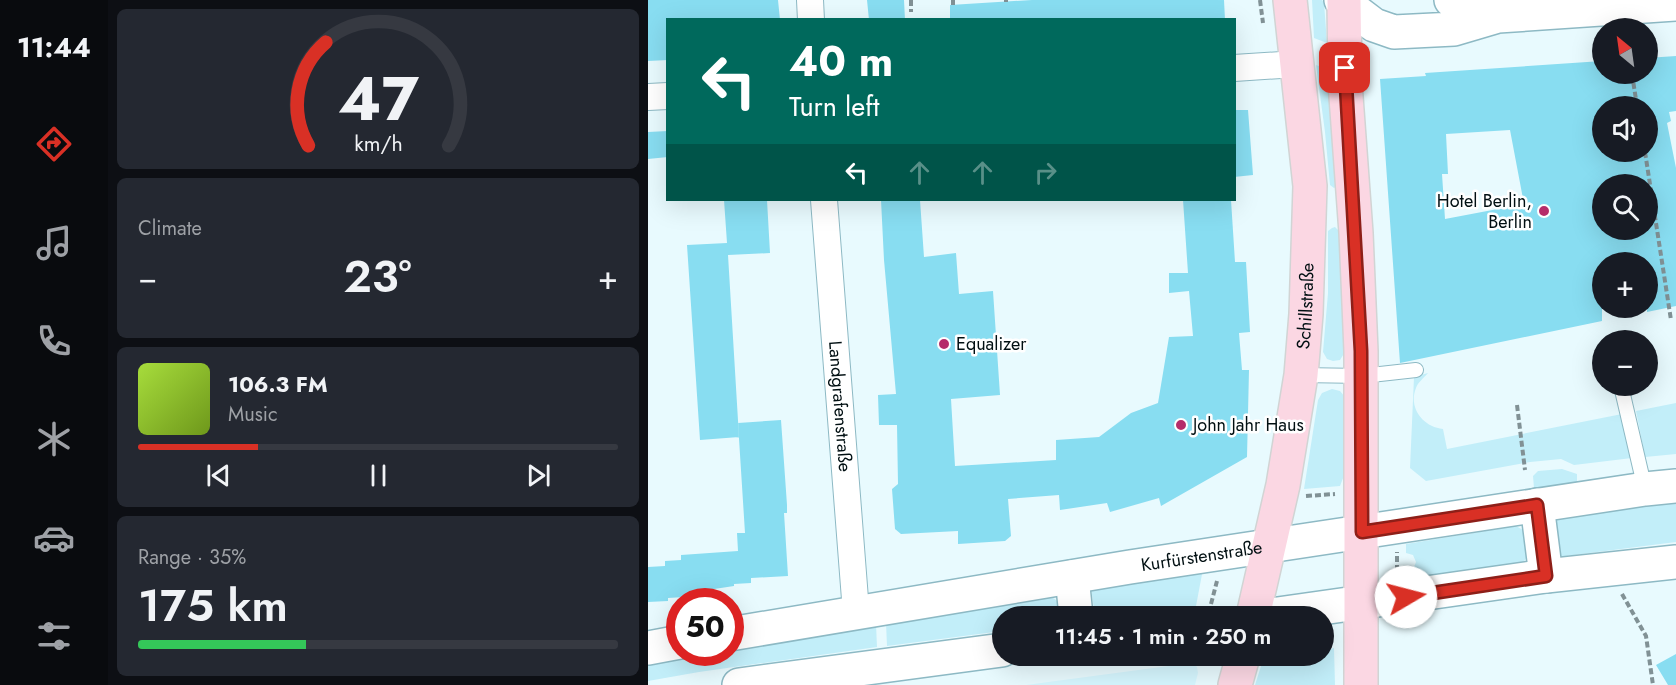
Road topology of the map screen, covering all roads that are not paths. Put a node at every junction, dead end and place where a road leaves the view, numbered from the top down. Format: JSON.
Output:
{"nodes":[{"id":1,"x":810,"y":0,"type":"edge"},
{"id":2,"x":1290,"y":0,"type":"edge"},
{"id":3,"x":1451,"y":0,"type":"edge"},
{"id":4,"x":1343,"y":1,"type":"edge"},
{"id":5,"x":1676,"y":4,"type":"edge"},
{"id":6,"x":1498,"y":16,"type":"junction"},
{"id":7,"x":811,"y":18,"type":"edge"},
{"id":8,"x":1296,"y":64,"type":"junction"},
{"id":9,"x":1236,"y":68,"type":"edge"},
{"id":10,"x":666,"y":96,"type":"edge"},
{"id":11,"x":648,"y":97,"type":"edge"},
{"id":12,"x":824,"y":201,"type":"edge"},
{"id":13,"x":1416,"y":370,"type":"dead end"},
{"id":14,"x":1301,"y":375,"type":"junction"},
{"id":15,"x":1362,"y":376,"type":"junction"},
{"id":16,"x":1625,"y":396,"type":"edge"},
{"id":17,"x":1661,"y":488,"type":"edge"},
{"id":18,"x":1537,"y":505,"type":"junction"},
{"id":19,"x":1362,"y":532,"type":"junction"},
{"id":20,"x":1269,"y":546,"type":"junction"},
{"id":21,"x":1676,"y":562,"type":"edge"},
{"id":22,"x":1546,"y":576,"type":"junction"},
{"id":23,"x":1072,"y":577,"type":"junction"},
{"id":24,"x":1361,"y":603,"type":"junction"},
{"id":25,"x":1076,"y":606,"type":"edge"},
{"id":26,"x":1254,"y":606,"type":"edge"},
{"id":27,"x":1334,"y":607,"type":"edge"},
{"id":28,"x":856,"y":612,"type":"junction"},
{"id":29,"x":744,"y":631,"type":"edge"},
{"id":30,"x":666,"y":645,"type":"edge"},
{"id":31,"x":648,"y":648,"type":"edge"},
{"id":32,"x":992,"y":651,"type":"edge"},
{"id":33,"x":1240,"y":666,"type":"edge"},
{"id":34,"x":739,"y":685,"type":"edge"},
{"id":35,"x":1235,"y":685,"type":"edge"},
{"id":36,"x":1361,"y":685,"type":"edge"}],
"edges":[{"from":1,"to":7,"type":"street"},
{"from":2,"to":8,"type":"main road","name":"Schillstraße"},
{"from":3,"to":6,"type":"main road"},
{"from":4,"to":6,"type":"main road"},
{"from":4,"to":15,"type":"main road"},
{"from":5,"to":6,"type":"main road"},
{"from":8,"to":9,"type":"street"},
{"from":8,"to":14,"type":"main road","name":"Schillstraße"},
{"from":10,"to":11,"type":"street"},
{"from":12,"to":28,"type":"street","name":"Landgrafenstraße"},
{"from":13,"to":15,"type":"lane"},
{"from":14,"to":15,"type":"lane"},
{"from":14,"to":20,"type":"main road","name":"Schillstraße"},
{"from":15,"to":19,"type":"main road"},
{"from":16,"to":17,"type":"lane"},
{"from":17,"to":18,"type":"main road","name":"Kurfürstenstraße"},
{"from":18,"to":19,"type":"main road","name":"Kurfürstenstraße"},
{"from":18,"to":22,"type":"main road"},
{"from":19,"to":20,"type":"main road","name":"Kurfürstenstraße"},
{"from":19,"to":24,"type":"main road"},
{"from":20,"to":23,"type":"main road","name":"Kurfürstenstraße"},
{"from":20,"to":26,"type":"main road","name":"Schillstraße"},
{"from":21,"to":22,"type":"main road"},
{"from":22,"to":24,"type":"main road"},
{"from":23,"to":25,"type":"main road"},
{"from":23,"to":28,"type":"main road","name":"Kurfürstenstraße"},
{"from":24,"to":27,"type":"main road"},
{"from":24,"to":36,"type":"main road"},
{"from":28,"to":29,"type":"main road","name":"Kurfürstenstraße"},
{"from":30,"to":31,"type":"main road"},
{"from":32,"to":34,"type":"main road"},
{"from":33,"to":35,"type":"main road"}]}
